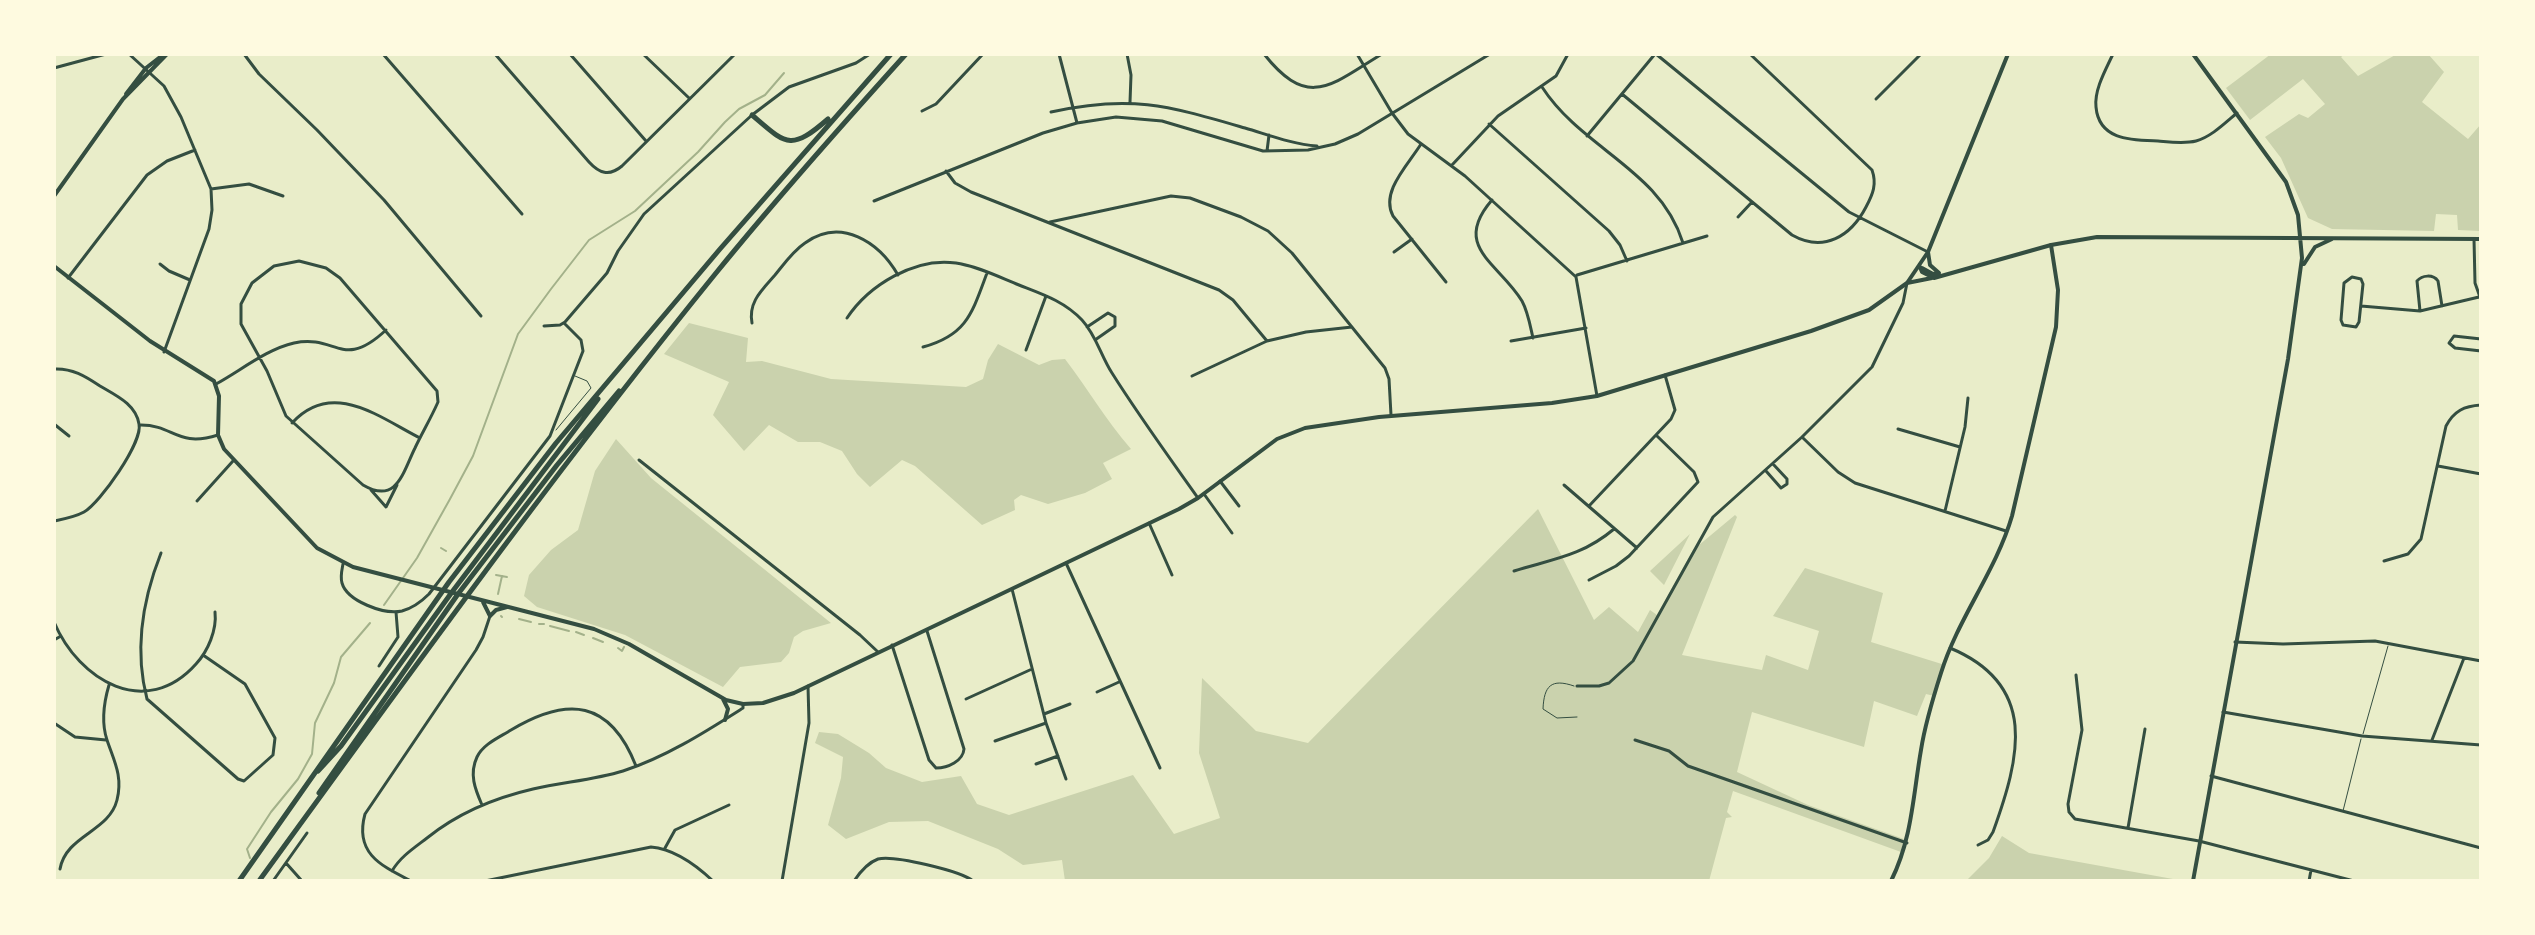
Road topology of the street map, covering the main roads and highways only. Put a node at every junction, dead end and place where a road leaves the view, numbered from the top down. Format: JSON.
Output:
{"nodes":[{"id":1,"x":166,"y":54,"type":"edge"},
{"id":2,"x":891,"y":54,"type":"edge"},
{"id":3,"x":906,"y":54,"type":"edge"},
{"id":4,"x":2008,"y":54,"type":"edge"},
{"id":5,"x":2193,"y":54,"type":"edge"},
{"id":6,"x":841,"y":108,"type":"junction"},
{"id":7,"x":752,"y":115,"type":"road end"},
{"id":8,"x":54,"y":196,"type":"edge"},
{"id":9,"x":2302,"y":238,"type":"junction"},
{"id":10,"x":2334,"y":238,"type":"junction"},
{"id":11,"x":2481,"y":239,"type":"edge"},
{"id":12,"x":2051,"y":245,"type":"junction"},
{"id":13,"x":1928,"y":252,"type":"junction"},
{"id":14,"x":54,"y":266,"type":"edge"},
{"id":15,"x":1920,"y":267,"type":"junction"},
{"id":16,"x":2301,"y":270,"type":"junction"},
{"id":17,"x":1939,"y":275,"type":"junction"},
{"id":18,"x":1907,"y":283,"type":"junction"},
{"id":19,"x":649,"y":358,"type":"junction"},
{"id":20,"x":607,"y":385,"type":"junction"},
{"id":21,"x":455,"y":593,"type":"junction"},
{"id":22,"x":482,"y":600,"type":"junction"},
{"id":23,"x":509,"y":607,"type":"junction"},
{"id":24,"x":723,"y":699,"type":"junction"},
{"id":25,"x":725,"y":720,"type":"road end"},
{"id":26,"x":306,"y":784,"type":"junction"},
{"id":27,"x":288,"y":841,"type":"junction"},
{"id":28,"x":239,"y":881,"type":"edge"},
{"id":29,"x":259,"y":881,"type":"edge"},
{"id":30,"x":1891,"y":881,"type":"edge"},
{"id":31,"x":2193,"y":881,"type":"edge"}],
"edges":[{"from":1,"to":8,"type":"main road"},
{"from":2,"to":6,"type":"highway"},
{"from":3,"to":19,"type":"highway"},
{"from":4,"to":13,"type":"main road"},
{"from":5,"to":9,"type":"main road"},
{"from":6,"to":7,"type":"highway"},
{"from":6,"to":20,"type":"highway"},
{"from":9,"to":10,"type":"main road"},
{"from":9,"to":12,"type":"main road"},
{"from":9,"to":16,"type":"main road"},
{"from":10,"to":11,"type":"main road"},
{"from":10,"to":16,"type":"main road"},
{"from":12,"to":17,"type":"main road"},
{"from":12,"to":30,"type":"main road"},
{"from":13,"to":15,"type":"main road"},
{"from":13,"to":17,"type":"main road"},
{"from":14,"to":21,"type":"main road"},
{"from":15,"to":17,"type":"main road"},
{"from":15,"to":18,"type":"main road"},
{"from":16,"to":31,"type":"main road"},
{"from":17,"to":18,"type":"main road"},
{"from":18,"to":24,"type":"main road"},
{"from":19,"to":21,"type":"highway"},
{"from":19,"to":27,"type":"highway"},
{"from":20,"to":21,"type":"highway"},
{"from":20,"to":26,"type":"highway"},
{"from":21,"to":22,"type":"main road"},
{"from":21,"to":26,"type":"highway"},
{"from":21,"to":27,"type":"highway"},
{"from":22,"to":23,"type":"main road"},
{"from":22,"to":23,"type":"main road"},
{"from":23,"to":24,"type":"main road"},
{"from":24,"to":25,"type":"main road"},
{"from":26,"to":28,"type":"highway"},
{"from":27,"to":29,"type":"highway"}]}
